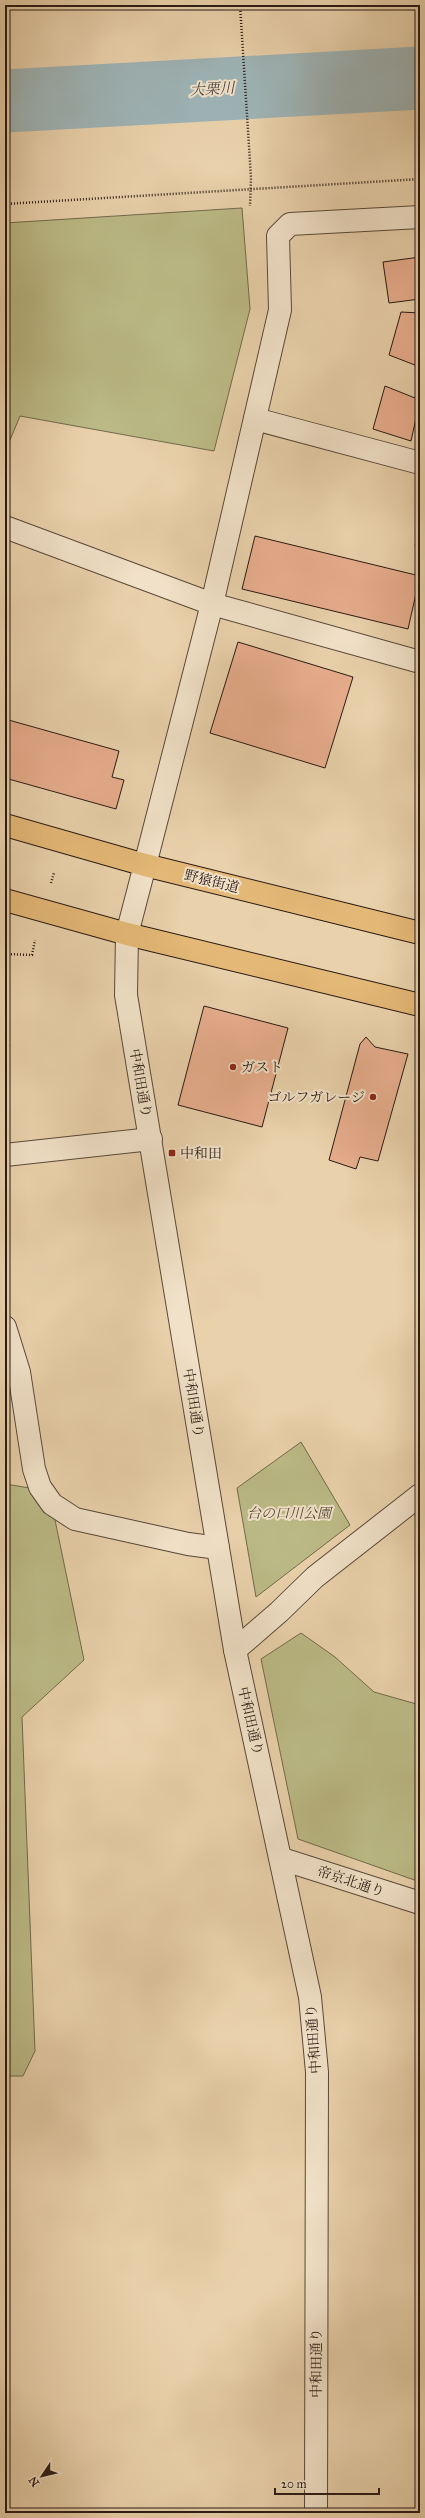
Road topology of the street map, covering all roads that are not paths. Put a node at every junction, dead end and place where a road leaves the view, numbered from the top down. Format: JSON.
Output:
{"nodes":[{"id":1,"x":420,"y":216,"type":"edge"},
{"id":2,"x":255,"y":419,"type":"junction"},
{"id":3,"x":420,"y":463,"type":"edge"},
{"id":4,"x":5,"y":527,"type":"edge"},
{"id":5,"x":212,"y":604,"type":"junction"},
{"id":6,"x":420,"y":662,"type":"edge"},
{"id":7,"x":5,"y":825,"type":"edge"},
{"id":8,"x":145,"y":865,"type":"junction"},
{"id":9,"x":5,"y":900,"type":"edge"},
{"id":10,"x":420,"y":933,"type":"edge"},
{"id":11,"x":127,"y":934,"type":"junction"},
{"id":12,"x":420,"y":1005,"type":"edge"},
{"id":13,"x":151,"y":1139,"type":"junction"},
{"id":14,"x":5,"y":1155,"type":"edge"},
{"id":15,"x":5,"y":1328,"type":"edge"},
{"id":16,"x":420,"y":1495,"type":"edge"},
{"id":17,"x":218,"y":1548,"type":"junction"},
{"id":18,"x":235,"y":1650,"type":"junction"},
{"id":19,"x":282,"y":1859,"type":"junction"},
{"id":20,"x":420,"y":1903,"type":"edge"},
{"id":21,"x":316,"y":2513,"type":"edge"}],
"edges":[{"from":1,"to":2,"type":"street","name":"中和田通り"},
{"from":2,"to":3,"type":"street"},
{"from":2,"to":5,"type":"street","name":"中和田通り"},
{"from":4,"to":5,"type":"street"},
{"from":5,"to":6,"type":"street"},
{"from":5,"to":8,"type":"street","name":"中和田通り"},
{"from":7,"to":8,"type":"main road","name":"野猿街道"},
{"from":8,"to":10,"type":"main road","name":"野猿街道"},
{"from":8,"to":11,"type":"street","name":"中和田通り"},
{"from":9,"to":11,"type":"main road"},
{"from":11,"to":12,"type":"main road"},
{"from":11,"to":13,"type":"street","name":"中和田通り"},
{"from":13,"to":14,"type":"street"},
{"from":13,"to":17,"type":"street","name":"中和田通り"},
{"from":15,"to":17,"type":"street"},
{"from":16,"to":18,"type":"street"},
{"from":17,"to":18,"type":"street","name":"中和田通り"},
{"from":18,"to":19,"type":"street","name":"中和田通り"},
{"from":19,"to":20,"type":"street","name":"帝京北通り"},
{"from":19,"to":21,"type":"street","name":"中和田通り"}]}
